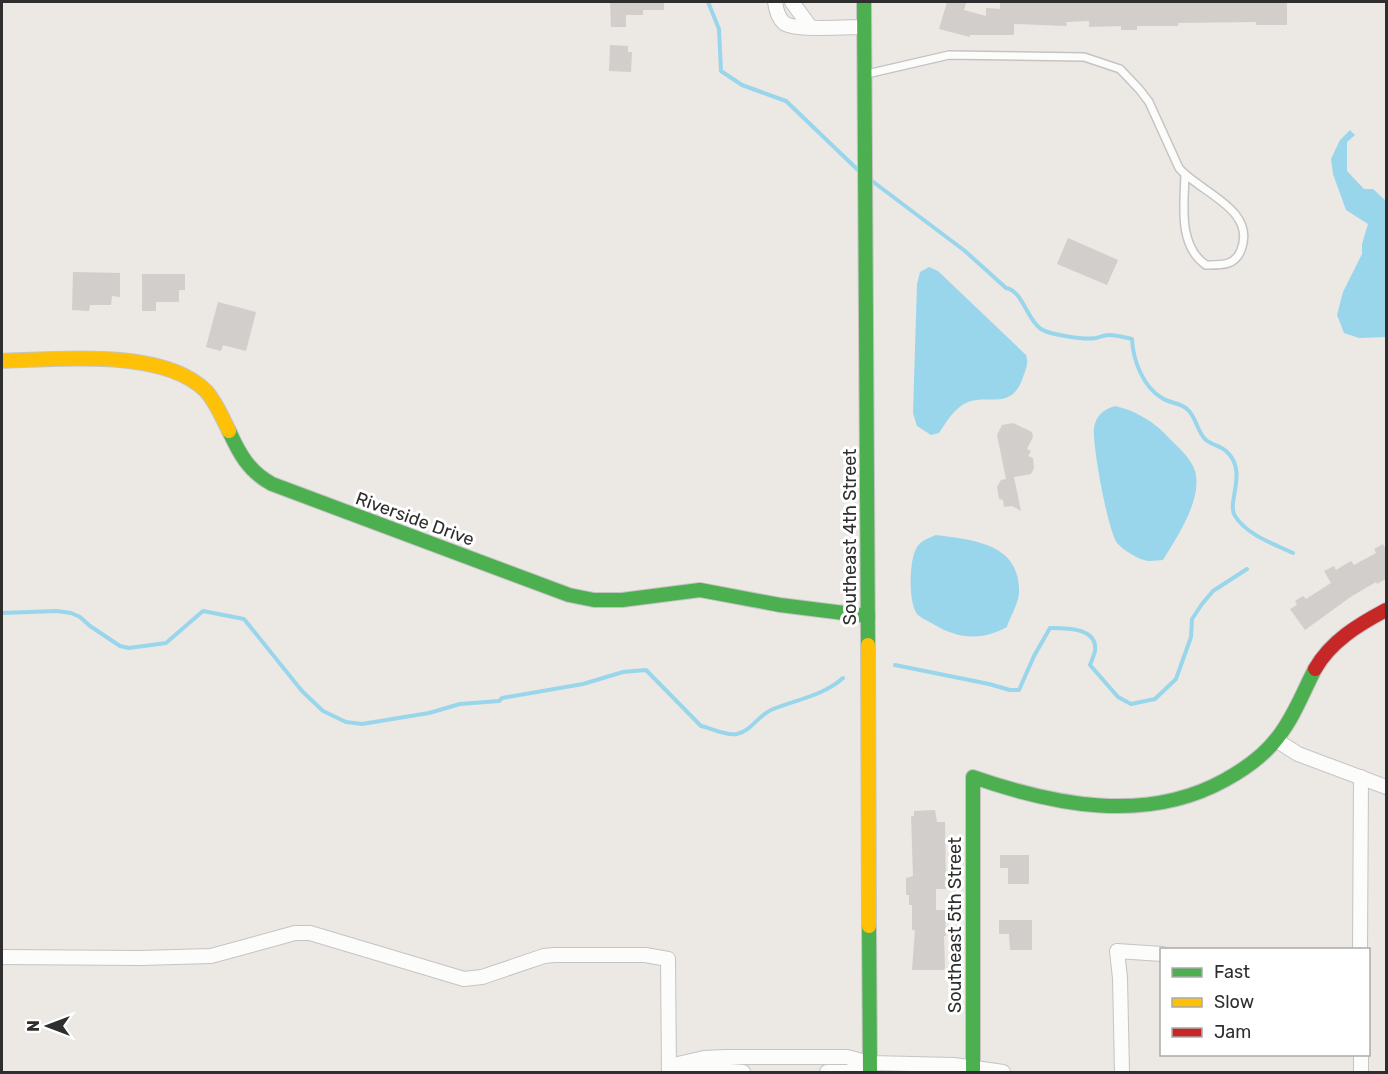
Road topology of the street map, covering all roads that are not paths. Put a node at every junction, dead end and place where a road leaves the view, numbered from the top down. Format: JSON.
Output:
{"nodes":[{"id":1,"x":775,"y":2,"type":"edge"},
{"id":2,"x":792,"y":2,"type":"edge"},
{"id":3,"x":864,"y":2,"type":"edge"},
{"id":4,"x":864,"y":27,"type":"junction"},
{"id":5,"x":812,"y":28,"type":"junction"},
{"id":6,"x":864,"y":75,"type":"junction"},
{"id":7,"x":1185,"y":175,"type":"junction"},
{"id":8,"x":2,"y":361,"type":"edge"},
{"id":9,"x":1386,"y":610,"type":"edge"},
{"id":10,"x":868,"y":616,"type":"junction"},
{"id":11,"x":1276,"y":740,"type":"junction"},
{"id":12,"x":1361,"y":777,"type":"junction"},
{"id":13,"x":1386,"y":787,"type":"edge"},
{"id":14,"x":1360,"y":948,"type":"edge"},
{"id":15,"x":1160,"y":954,"type":"edge"},
{"id":16,"x":2,"y":957,"type":"edge"},
{"id":17,"x":1361,"y":1056,"type":"edge"},
{"id":18,"x":870,"y":1068,"type":"edge"},
{"id":19,"x":669,"y":1069,"type":"edge"},
{"id":20,"x":973,"y":1070,"type":"edge"},
{"id":21,"x":743,"y":1072,"type":"edge"},
{"id":22,"x":827,"y":1072,"type":"edge"},
{"id":23,"x":1003,"y":1072,"type":"edge"},
{"id":24,"x":1122,"y":1072,"type":"edge"},
{"id":25,"x":1360,"y":1072,"type":"edge"}],
"edges":[{"from":1,"to":5,"type":"street"},
{"from":2,"to":5,"type":"street"},
{"from":3,"to":4,"type":"street","name":"Southeast 4th Street"},
{"from":4,"to":5,"type":"street"},
{"from":4,"to":6,"type":"street","name":"Southeast 4th Street"},
{"from":6,"to":7,"type":"lane"},
{"from":6,"to":10,"type":"street","name":"Southeast 4th Street"},
{"from":7,"to":7,"type":"lane"},
{"from":8,"to":10,"type":"street","name":"Riverside Drive"},
{"from":9,"to":11,"type":"street"},
{"from":10,"to":18,"type":"street","name":"Southeast 4th Street"},
{"from":11,"to":12,"type":"street"},
{"from":11,"to":20,"type":"street","name":"Southeast 5th Street"},
{"from":12,"to":13,"type":"street"},
{"from":12,"to":14,"type":"street"},
{"from":15,"to":24,"type":"street"},
{"from":16,"to":19,"type":"street"},
{"from":17,"to":25,"type":"street"},
{"from":18,"to":19,"type":"street"},
{"from":18,"to":20,"type":"street"},
{"from":18,"to":22,"type":"street"},
{"from":19,"to":21,"type":"street"},
{"from":20,"to":23,"type":"street"}]}
